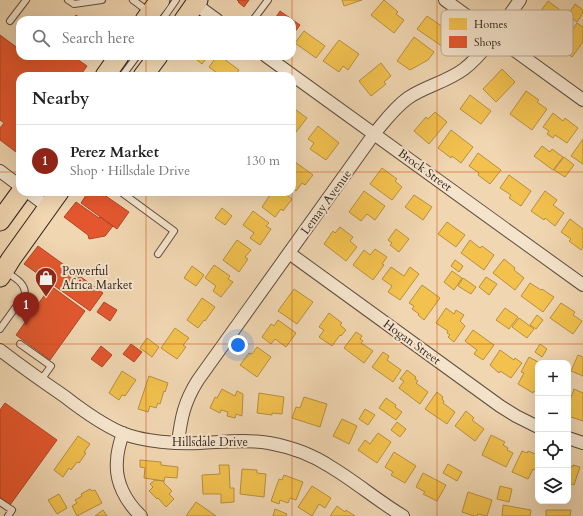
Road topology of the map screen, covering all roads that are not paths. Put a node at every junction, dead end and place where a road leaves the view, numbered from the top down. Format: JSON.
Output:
{"nodes":[{"id":1,"x":26,"y":0,"type":"edge"},
{"id":2,"x":68,"y":0,"type":"edge"},
{"id":3,"x":102,"y":0,"type":"edge"},
{"id":4,"x":133,"y":0,"type":"edge"},
{"id":5,"x":176,"y":0,"type":"edge"},
{"id":6,"x":268,"y":0,"type":"edge"},
{"id":7,"x":445,"y":0,"type":"edge"},
{"id":8,"x":520,"y":0,"type":"edge"},
{"id":9,"x":197,"y":2,"type":"edge"},
{"id":10,"x":459,"y":10,"type":"edge"},
{"id":11,"x":513,"y":10,"type":"edge"},
{"id":12,"x":154,"y":13,"type":"edge"},
{"id":13,"x":187,"y":16,"type":"edge"},
{"id":14,"x":212,"y":16,"type":"edge"},
{"id":15,"x":256,"y":16,"type":"edge"},
{"id":16,"x":10,"y":21,"type":"dead end"},
{"id":17,"x":479,"y":56,"type":"edge"},
{"id":18,"x":522,"y":56,"type":"edge"},
{"id":19,"x":116,"y":60,"type":"edge"},
{"id":20,"x":134,"y":60,"type":"edge"},
{"id":21,"x":155,"y":60,"type":"edge"},
{"id":22,"x":272,"y":60,"type":"edge"},
{"id":23,"x":108,"y":72,"type":"edge"},
{"id":24,"x":125,"y":72,"type":"edge"},
{"id":25,"x":146,"y":72,"type":"edge"},
{"id":26,"x":288,"y":72,"type":"edge"},
{"id":27,"x":296,"y":78,"type":"edge"},
{"id":28,"x":583,"y":100,"type":"edge"},
{"id":29,"x":374,"y":134,"type":"junction"},
{"id":30,"x":0,"y":171,"type":"edge"},
{"id":31,"x":16,"y":183,"type":"edge"},
{"id":32,"x":35,"y":196,"type":"edge"},
{"id":33,"x":126,"y":196,"type":"edge"},
{"id":34,"x":0,"y":221,"type":"edge"},
{"id":35,"x":289,"y":253,"type":"junction"},
{"id":36,"x":158,"y":254,"type":"dead end"},
{"id":37,"x":2,"y":273,"type":"edge"},
{"id":38,"x":583,"y":285,"type":"edge"},
{"id":39,"x":0,"y":329,"type":"edge"},
{"id":40,"x":20,"y":344,"type":"dead end"},
{"id":41,"x":0,"y":350,"type":"edge"},
{"id":42,"x":41,"y":380,"type":"junction"},
{"id":43,"x":535,"y":425,"type":"edge"},
{"id":44,"x":123,"y":433,"type":"junction"},
{"id":45,"x":571,"y":439,"type":"edge"},
{"id":46,"x":178,"y":443,"type":"junction"},
{"id":47,"x":583,"y":443,"type":"edge"},
{"id":48,"x":0,"y":502,"type":"edge"},
{"id":49,"x":8,"y":516,"type":"edge"},
{"id":50,"x":141,"y":516,"type":"edge"},
{"id":51,"x":404,"y":516,"type":"edge"}],
"edges":[{"from":1,"to":16,"type":"lane"},
{"from":2,"to":3,"type":"lane"},
{"from":4,"to":12,"type":"lane"},
{"from":5,"to":12,"type":"lane"},
{"from":6,"to":15,"type":"lane"},
{"from":7,"to":10,"type":"street"},
{"from":8,"to":11,"type":"street","name":"Lemay Avenue"},
{"from":9,"to":13,"type":"main road"},
{"from":9,"to":14,"type":"street"},
{"from":17,"to":29,"type":"street","name":"Lemay Avenue"},
{"from":18,"to":28,"type":"street"},
{"from":19,"to":23,"type":"main road"},
{"from":20,"to":24,"type":"lane"},
{"from":21,"to":25,"type":"main road"},
{"from":22,"to":26,"type":"street","name":"Brock Street"},
{"from":27,"to":29,"type":"street","name":"Brock Street"},
{"from":29,"to":35,"type":"street","name":"Lemay Avenue"},
{"from":29,"to":38,"type":"street","name":"Brock Street"},
{"from":30,"to":31,"type":"street"},
{"from":32,"to":34,"type":"main road"},
{"from":32,"to":37,"type":"main road"},
{"from":33,"to":36,"type":"lane"},
{"from":35,"to":43,"type":"street","name":"Hogan Street"},
{"from":35,"to":46,"type":"street","name":"Lemay Avenue"},
{"from":37,"to":39,"type":"lane"},
{"from":40,"to":42,"type":"lane"},
{"from":41,"to":42,"type":"street","name":"Hillsdale Drive"},
{"from":42,"to":44,"type":"street","name":"Hillsdale Drive"},
{"from":44,"to":46,"type":"street","name":"Hillsdale Drive"},
{"from":44,"to":50,"type":"street"},
{"from":45,"to":47,"type":"street"},
{"from":46,"to":51,"type":"street","name":"Hillsdale Drive"},
{"from":48,"to":49,"type":"lane"}]}
